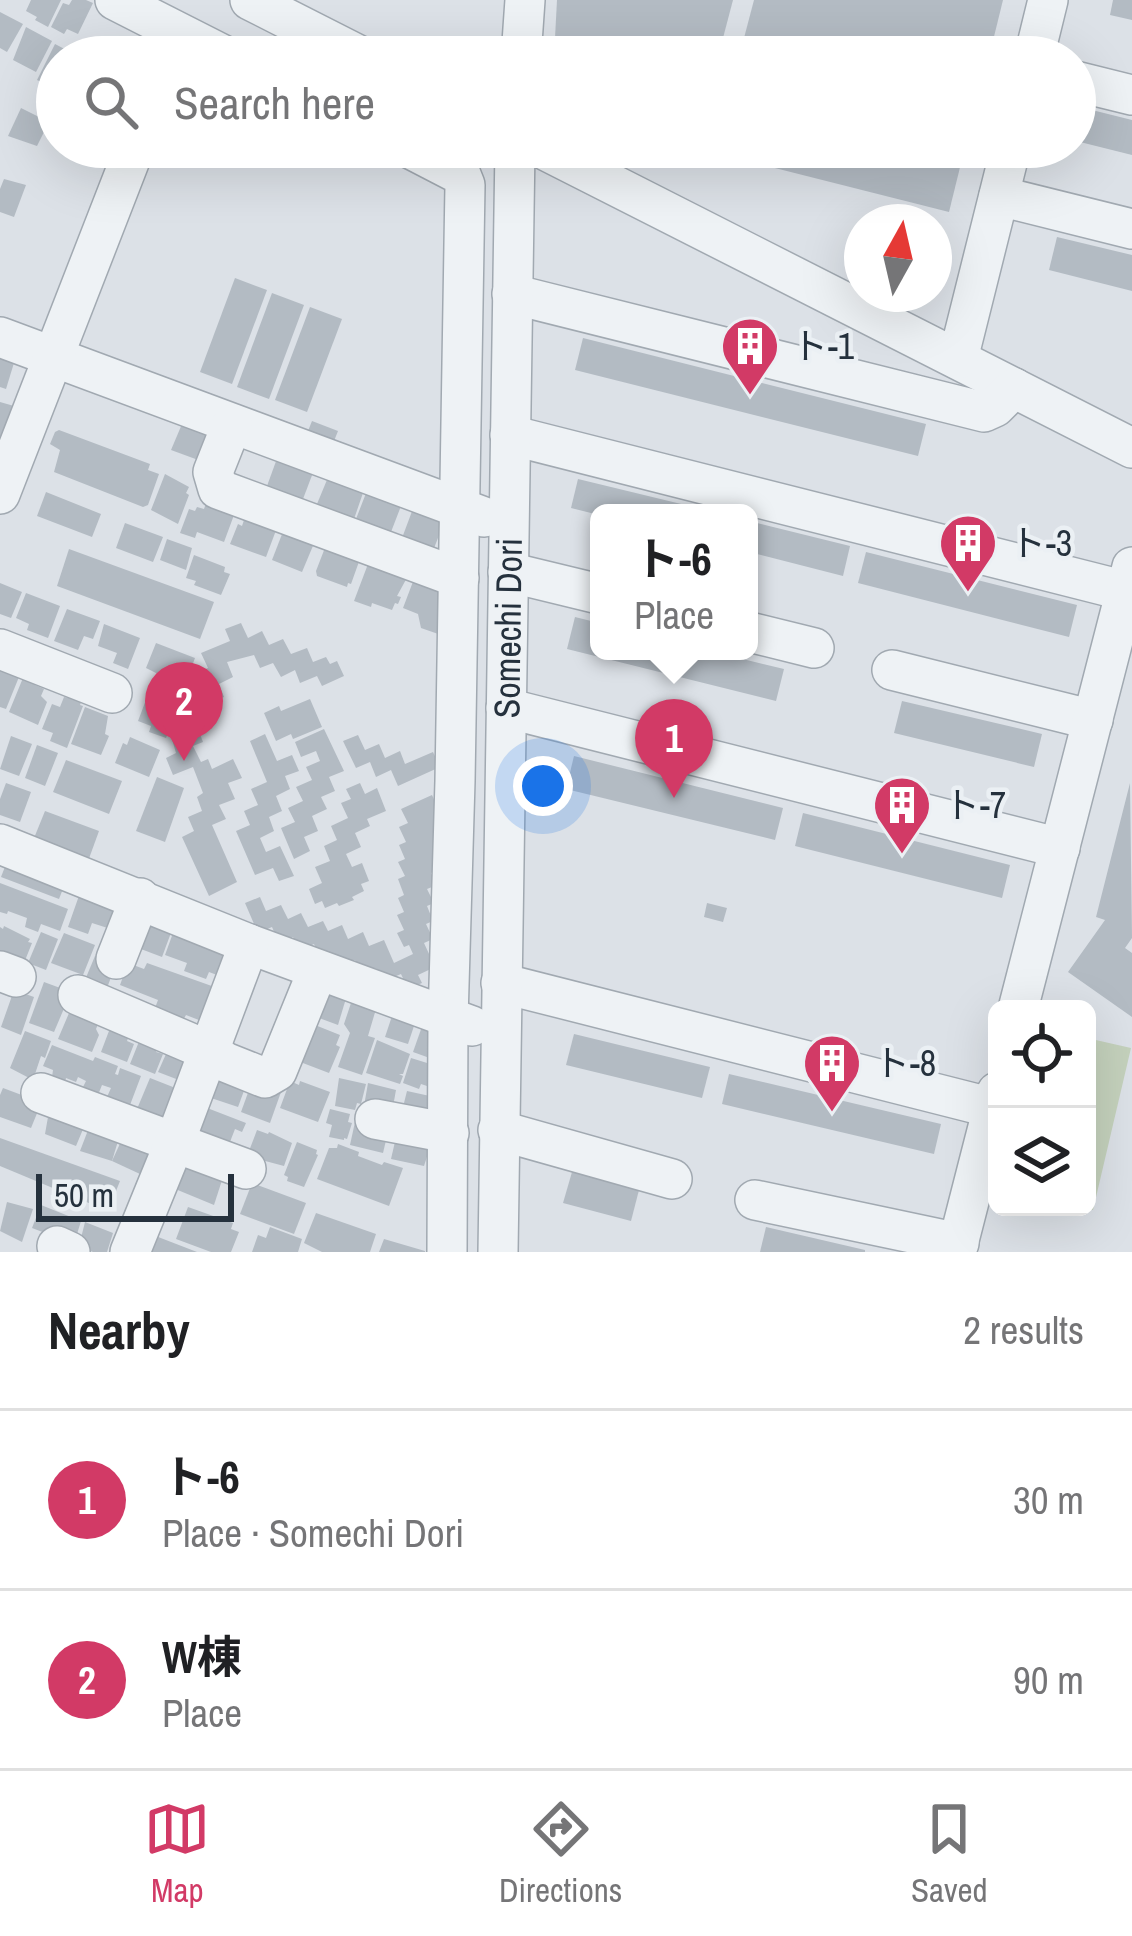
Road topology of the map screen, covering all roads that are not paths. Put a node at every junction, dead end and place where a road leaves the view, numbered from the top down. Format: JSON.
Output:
{"nodes":[{"id":1,"x":115,"y":0,"type":"edge"},
{"id":2,"x":250,"y":0,"type":"edge"},
{"id":3,"x":525,"y":0,"type":"edge"},
{"id":4,"x":1048,"y":0,"type":"edge"},
{"id":5,"x":180,"y":30,"type":"edge"},
{"id":6,"x":321,"y":36,"type":"edge"},
{"id":7,"x":522,"y":36,"type":"edge"},
{"id":8,"x":1039,"y":36,"type":"edge"},
{"id":9,"x":1096,"y":86,"type":"edge"},
{"id":10,"x":1132,"y":95,"type":"edge"},
{"id":11,"x":127,"y":168,"type":"edge"},
{"id":12,"x":447,"y":168,"type":"edge"},
{"id":13,"x":515,"y":168,"type":"edge"},
{"id":14,"x":581,"y":168,"type":"edge"},
{"id":15,"x":1005,"y":168,"type":"edge"},
{"id":16,"x":998,"y":196,"type":"junction"},
{"id":17,"x":1132,"y":229,"type":"edge"},
{"id":18,"x":512,"y":294,"type":"junction"},
{"id":19,"x":0,"y":337,"type":"edge"},
{"id":20,"x":53,"y":358,"type":"junction"},
{"id":21,"x":958,"y":359,"type":"junction"},
{"id":22,"x":1014,"y":388,"type":"junction"},
{"id":23,"x":232,"y":424,"type":"junction"},
{"id":24,"x":510,"y":434,"type":"junction"},
{"id":25,"x":1132,"y":448,"type":"edge"},
{"id":26,"x":0,"y":494,"type":"edge"},
{"id":27,"x":460,"y":510,"type":"junction"},
{"id":28,"x":509,"y":520,"type":"junction"},
{"id":29,"x":508,"y":572,"type":"junction"},
{"id":30,"x":459,"y":578,"type":"junction"},
{"id":31,"x":1129,"y":579,"type":"edge"},
{"id":32,"x":590,"y":592,"type":"edge"},
{"id":33,"x":758,"y":634,"type":"edge"},
{"id":34,"x":814,"y":648,"type":"dead end"},
{"id":35,"x":0,"y":649,"type":"edge"},
{"id":36,"x":892,"y":670,"type":"dead end"},
{"id":37,"x":112,"y":693,"type":"dead end"},
{"id":38,"x":506,"y":708,"type":"junction"},
{"id":39,"x":1093,"y":720,"type":"junction"},
{"id":40,"x":0,"y":844,"type":"edge"},
{"id":41,"x":1060,"y":848,"type":"junction"},
{"id":42,"x":140,"y":898,"type":"junction"},
{"id":43,"x":249,"y":944,"type":"junction"},
{"id":44,"x":116,"y":959,"type":"dead end"},
{"id":45,"x":318,"y":970,"type":"junction"},
{"id":46,"x":501,"y":983,"type":"junction"},
{"id":47,"x":78,"y":995,"type":"dead end"},
{"id":48,"x":1020,"y":1000,"type":"edge"},
{"id":49,"x":448,"y":1018,"type":"junction"},
{"id":50,"x":500,"y":1035,"type":"junction"},
{"id":51,"x":209,"y":1051,"type":"junction"},
{"id":52,"x":41,"y":1093,"type":"dead end"},
{"id":53,"x":988,"y":1099,"type":"edge"},
{"id":54,"x":993,"y":1108,"type":"edge"},
{"id":55,"x":375,"y":1119,"type":"dead end"},
{"id":56,"x":498,"y":1130,"type":"junction"},
{"id":57,"x":448,"y":1133,"type":"junction"},
{"id":58,"x":174,"y":1144,"type":"junction"},
{"id":59,"x":245,"y":1169,"type":"dead end"},
{"id":60,"x":672,"y":1179,"type":"dead end"},
{"id":61,"x":754,"y":1200,"type":"dead end"},
{"id":62,"x":957,"y":1247,"type":"edge"},
{"id":63,"x":130,"y":1252,"type":"edge"},
{"id":64,"x":446,"y":1252,"type":"edge"},
{"id":65,"x":498,"y":1252,"type":"edge"}],
"edges":[{"from":1,"to":5,"type":"street"},
{"from":2,"to":6,"type":"street"},
{"from":3,"to":7,"type":"street"},
{"from":4,"to":8,"type":"street"},
{"from":9,"to":10,"type":"street"},
{"from":11,"to":20,"type":"street"},
{"from":12,"to":27,"type":"street"},
{"from":13,"to":18,"type":"street","name":"Somechi Dori"},
{"from":14,"to":21,"type":"street"},
{"from":15,"to":16,"type":"street"},
{"from":16,"to":17,"type":"street"},
{"from":16,"to":21,"type":"street"},
{"from":18,"to":22,"type":"street"},
{"from":18,"to":24,"type":"street","name":"Somechi Dori"},
{"from":19,"to":20,"type":"street"},
{"from":20,"to":23,"type":"street"},
{"from":20,"to":26,"type":"street"},
{"from":21,"to":22,"type":"street"},
{"from":22,"to":25,"type":"street"},
{"from":23,"to":27,"type":"street"},
{"from":23,"to":30,"type":"street"},
{"from":24,"to":28,"type":"street","name":"Somechi Dori"},
{"from":24,"to":31,"type":"street"},
{"from":27,"to":28,"type":"street"},
{"from":27,"to":30,"type":"street"},
{"from":28,"to":29,"type":"street","name":"Somechi Dori"},
{"from":29,"to":32,"type":"street"},
{"from":29,"to":38,"type":"street","name":"Somechi Dori"},
{"from":30,"to":49,"type":"street"},
{"from":31,"to":39,"type":"street"},
{"from":33,"to":34,"type":"street"},
{"from":35,"to":37,"type":"street"},
{"from":36,"to":39,"type":"street"},
{"from":38,"to":41,"type":"street"},
{"from":38,"to":46,"type":"street","name":"Somechi Dori"},
{"from":39,"to":41,"type":"street"},
{"from":40,"to":42,"type":"street"},
{"from":41,"to":48,"type":"street"},
{"from":42,"to":43,"type":"street"},
{"from":42,"to":44,"type":"street"},
{"from":43,"to":45,"type":"street"},
{"from":43,"to":51,"type":"street"},
{"from":45,"to":49,"type":"street"},
{"from":45,"to":51,"type":"street"},
{"from":46,"to":50,"type":"street","name":"Somechi Dori"},
{"from":46,"to":53,"type":"street"},
{"from":47,"to":51,"type":"street"},
{"from":49,"to":50,"type":"street"},
{"from":49,"to":57,"type":"street"},
{"from":50,"to":56,"type":"street","name":"Somechi Dori"},
{"from":51,"to":58,"type":"street"},
{"from":52,"to":58,"type":"street"},
{"from":54,"to":62,"type":"street"},
{"from":55,"to":57,"type":"street"},
{"from":56,"to":60,"type":"street"},
{"from":56,"to":65,"type":"street","name":"Somechi Dori"},
{"from":57,"to":64,"type":"street"},
{"from":58,"to":59,"type":"street"},
{"from":58,"to":63,"type":"street"},
{"from":61,"to":62,"type":"street"}]}
